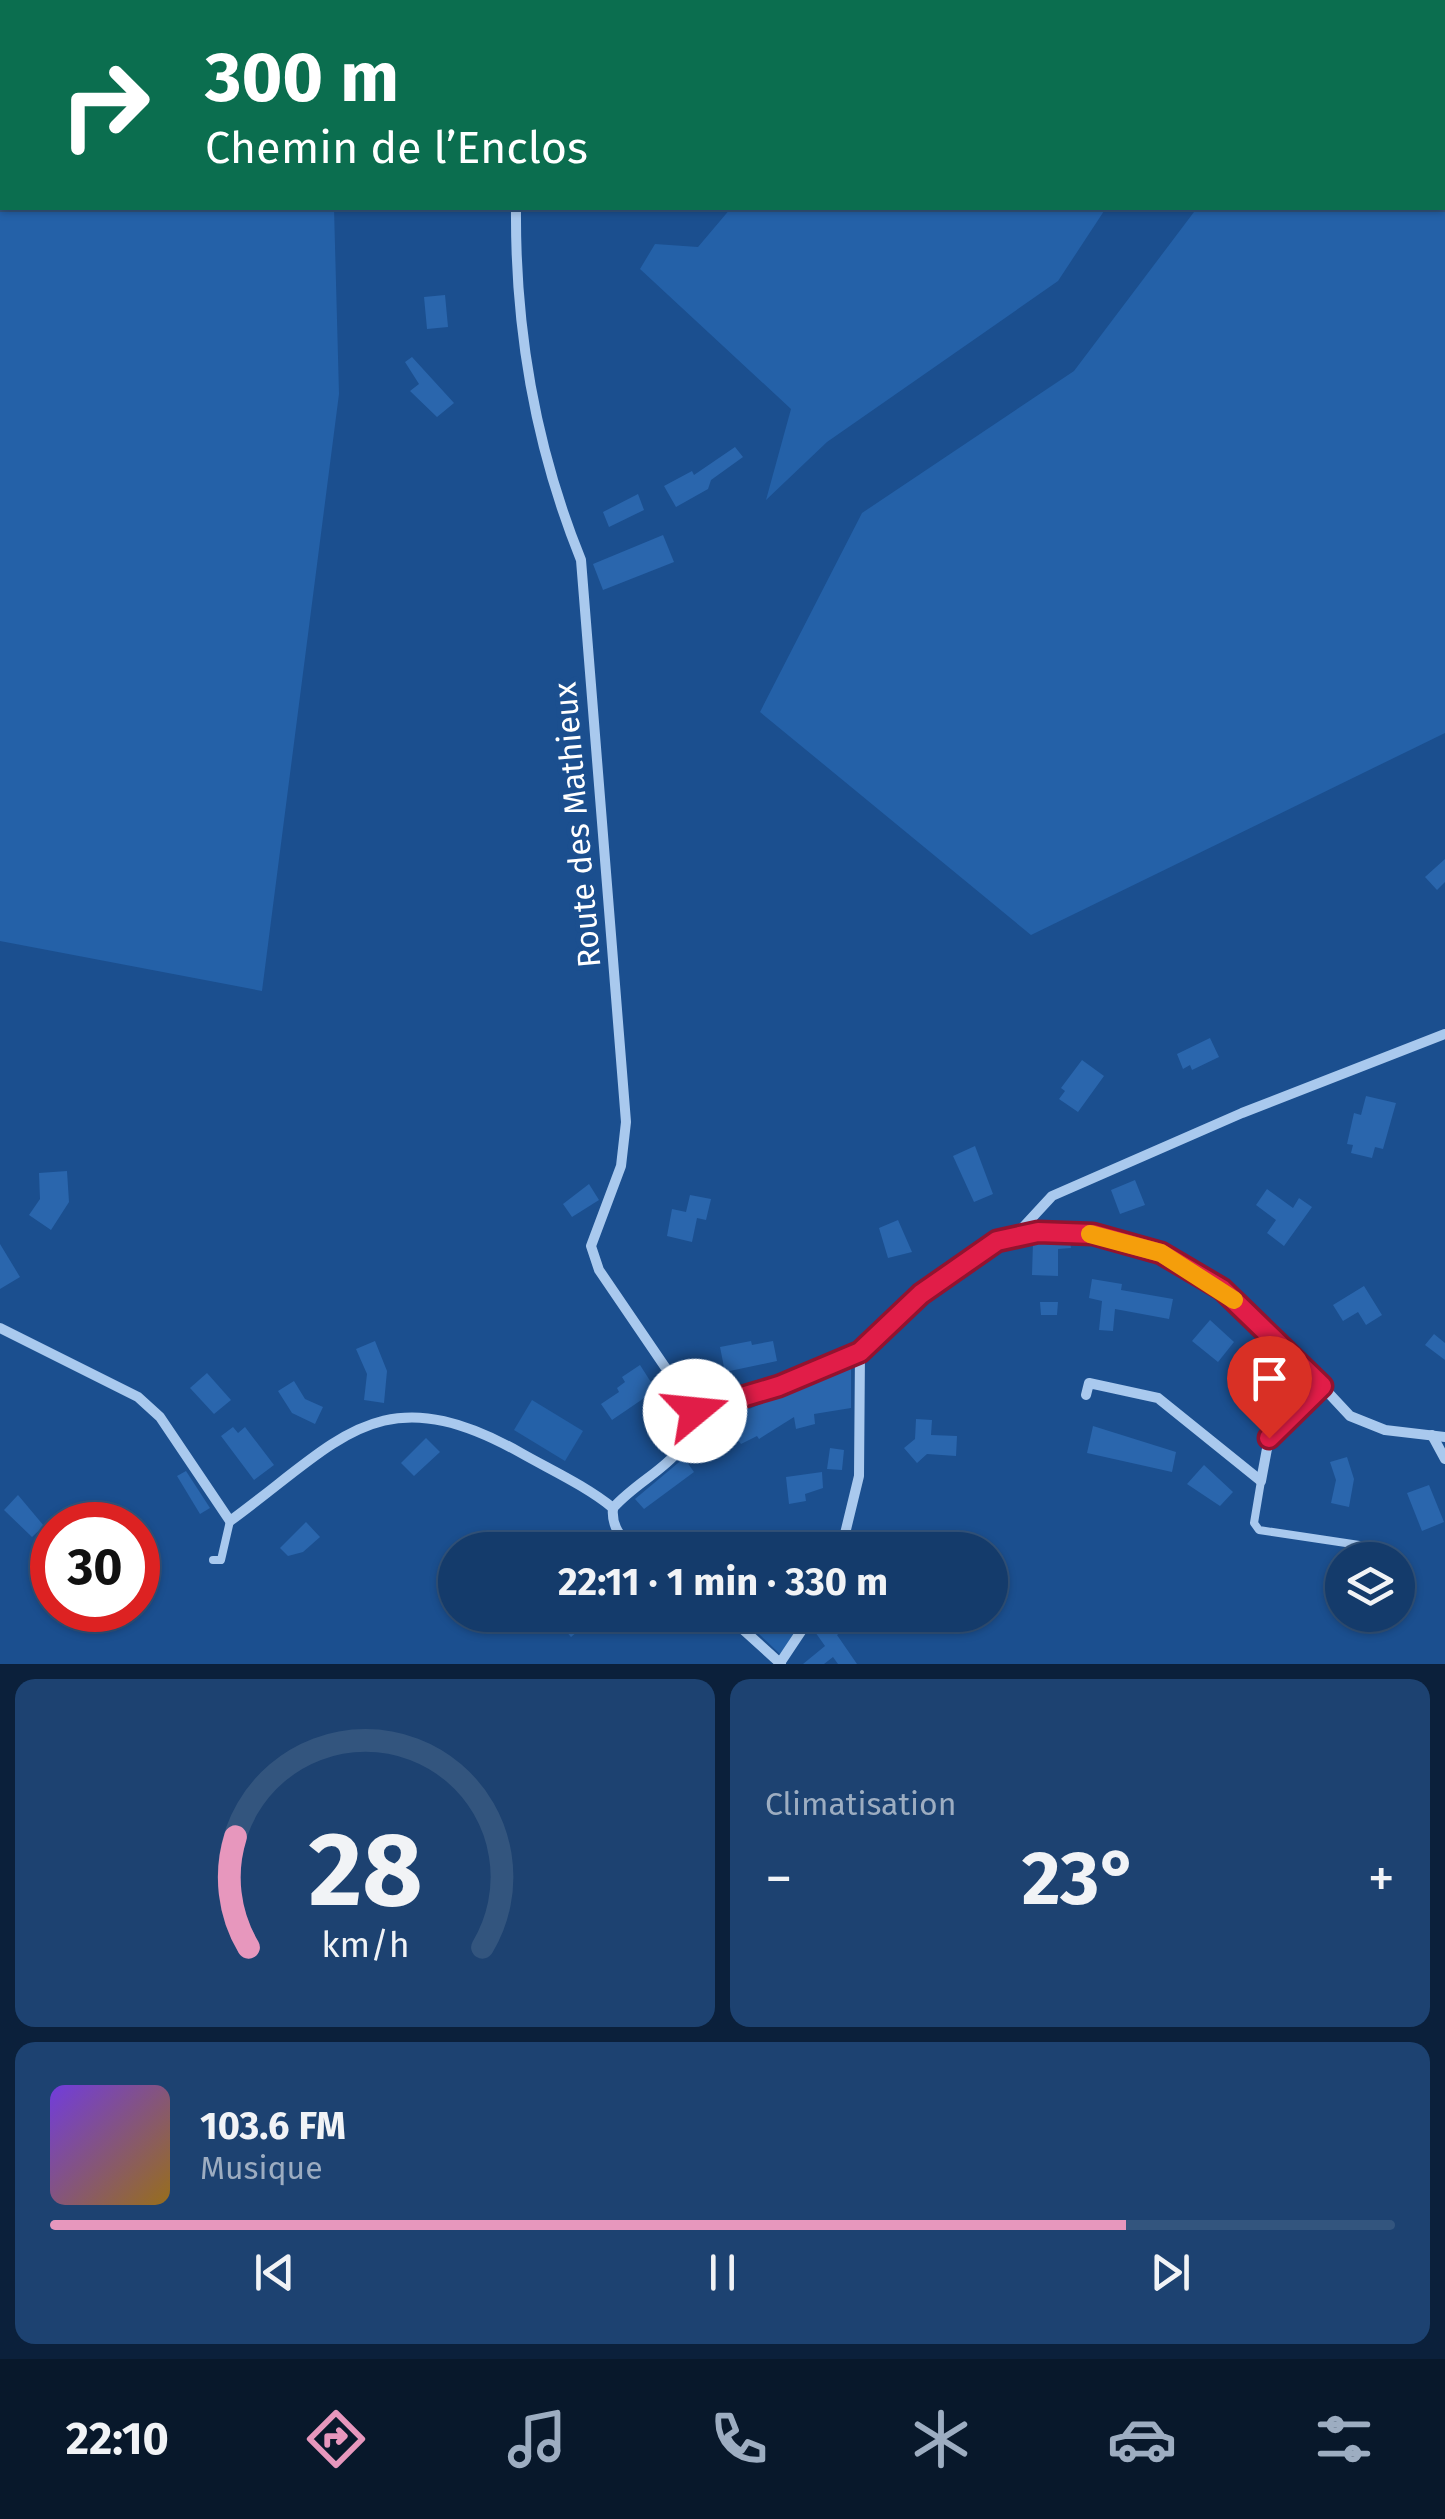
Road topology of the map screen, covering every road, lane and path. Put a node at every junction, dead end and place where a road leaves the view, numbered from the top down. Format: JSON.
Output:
{"nodes":[{"id":1,"x":516,"y":210,"type":"edge"},
{"id":2,"x":1445,"y":1034,"type":"edge"},
{"id":3,"x":1015,"y":1237,"type":"junction"},
{"id":4,"x":0,"y":1328,"type":"edge"},
{"id":5,"x":860,"y":1352,"type":"junction"},
{"id":6,"x":1322,"y":1386,"type":"junction"},
{"id":7,"x":1086,"y":1395,"type":"dead end"},
{"id":8,"x":695,"y":1411,"type":"junction"},
{"id":9,"x":1432,"y":1435,"type":"junction"},
{"id":10,"x":1445,"y":1437,"type":"edge"},
{"id":11,"x":1445,"y":1459,"type":"edge"},
{"id":12,"x":1261,"y":1481,"type":"junction"},
{"id":13,"x":613,"y":1508,"type":"junction"},
{"id":14,"x":230,"y":1520,"type":"junction"},
{"id":15,"x":617,"y":1532,"type":"edge"},
{"id":16,"x":845,"y":1532,"type":"edge"},
{"id":17,"x":1340,"y":1542,"type":"edge"},
{"id":18,"x":213,"y":1560,"type":"dead end"},
{"id":19,"x":746,"y":1632,"type":"edge"},
{"id":20,"x":801,"y":1632,"type":"edge"},
{"id":21,"x":780,"y":1664,"type":"edge"}],
"edges":[{"from":1,"to":8,"type":"street","name":"Route des Mathieux"},
{"from":2,"to":3,"type":"street"},
{"from":3,"to":5,"type":"street"},
{"from":3,"to":6,"type":"street"},
{"from":4,"to":14,"type":"street"},
{"from":5,"to":8,"type":"street"},
{"from":5,"to":16,"type":"street"},
{"from":6,"to":9,"type":"street"},
{"from":6,"to":12,"type":"street"},
{"from":7,"to":12,"type":"street"},
{"from":8,"to":13,"type":"street"},
{"from":9,"to":10,"type":"street"},
{"from":9,"to":11,"type":"street"},
{"from":12,"to":17,"type":"lane"},
{"from":13,"to":14,"type":"street"},
{"from":13,"to":15,"type":"street"},
{"from":14,"to":18,"type":"lane"},
{"from":19,"to":21,"type":"street"},
{"from":20,"to":21,"type":"street"}]}
